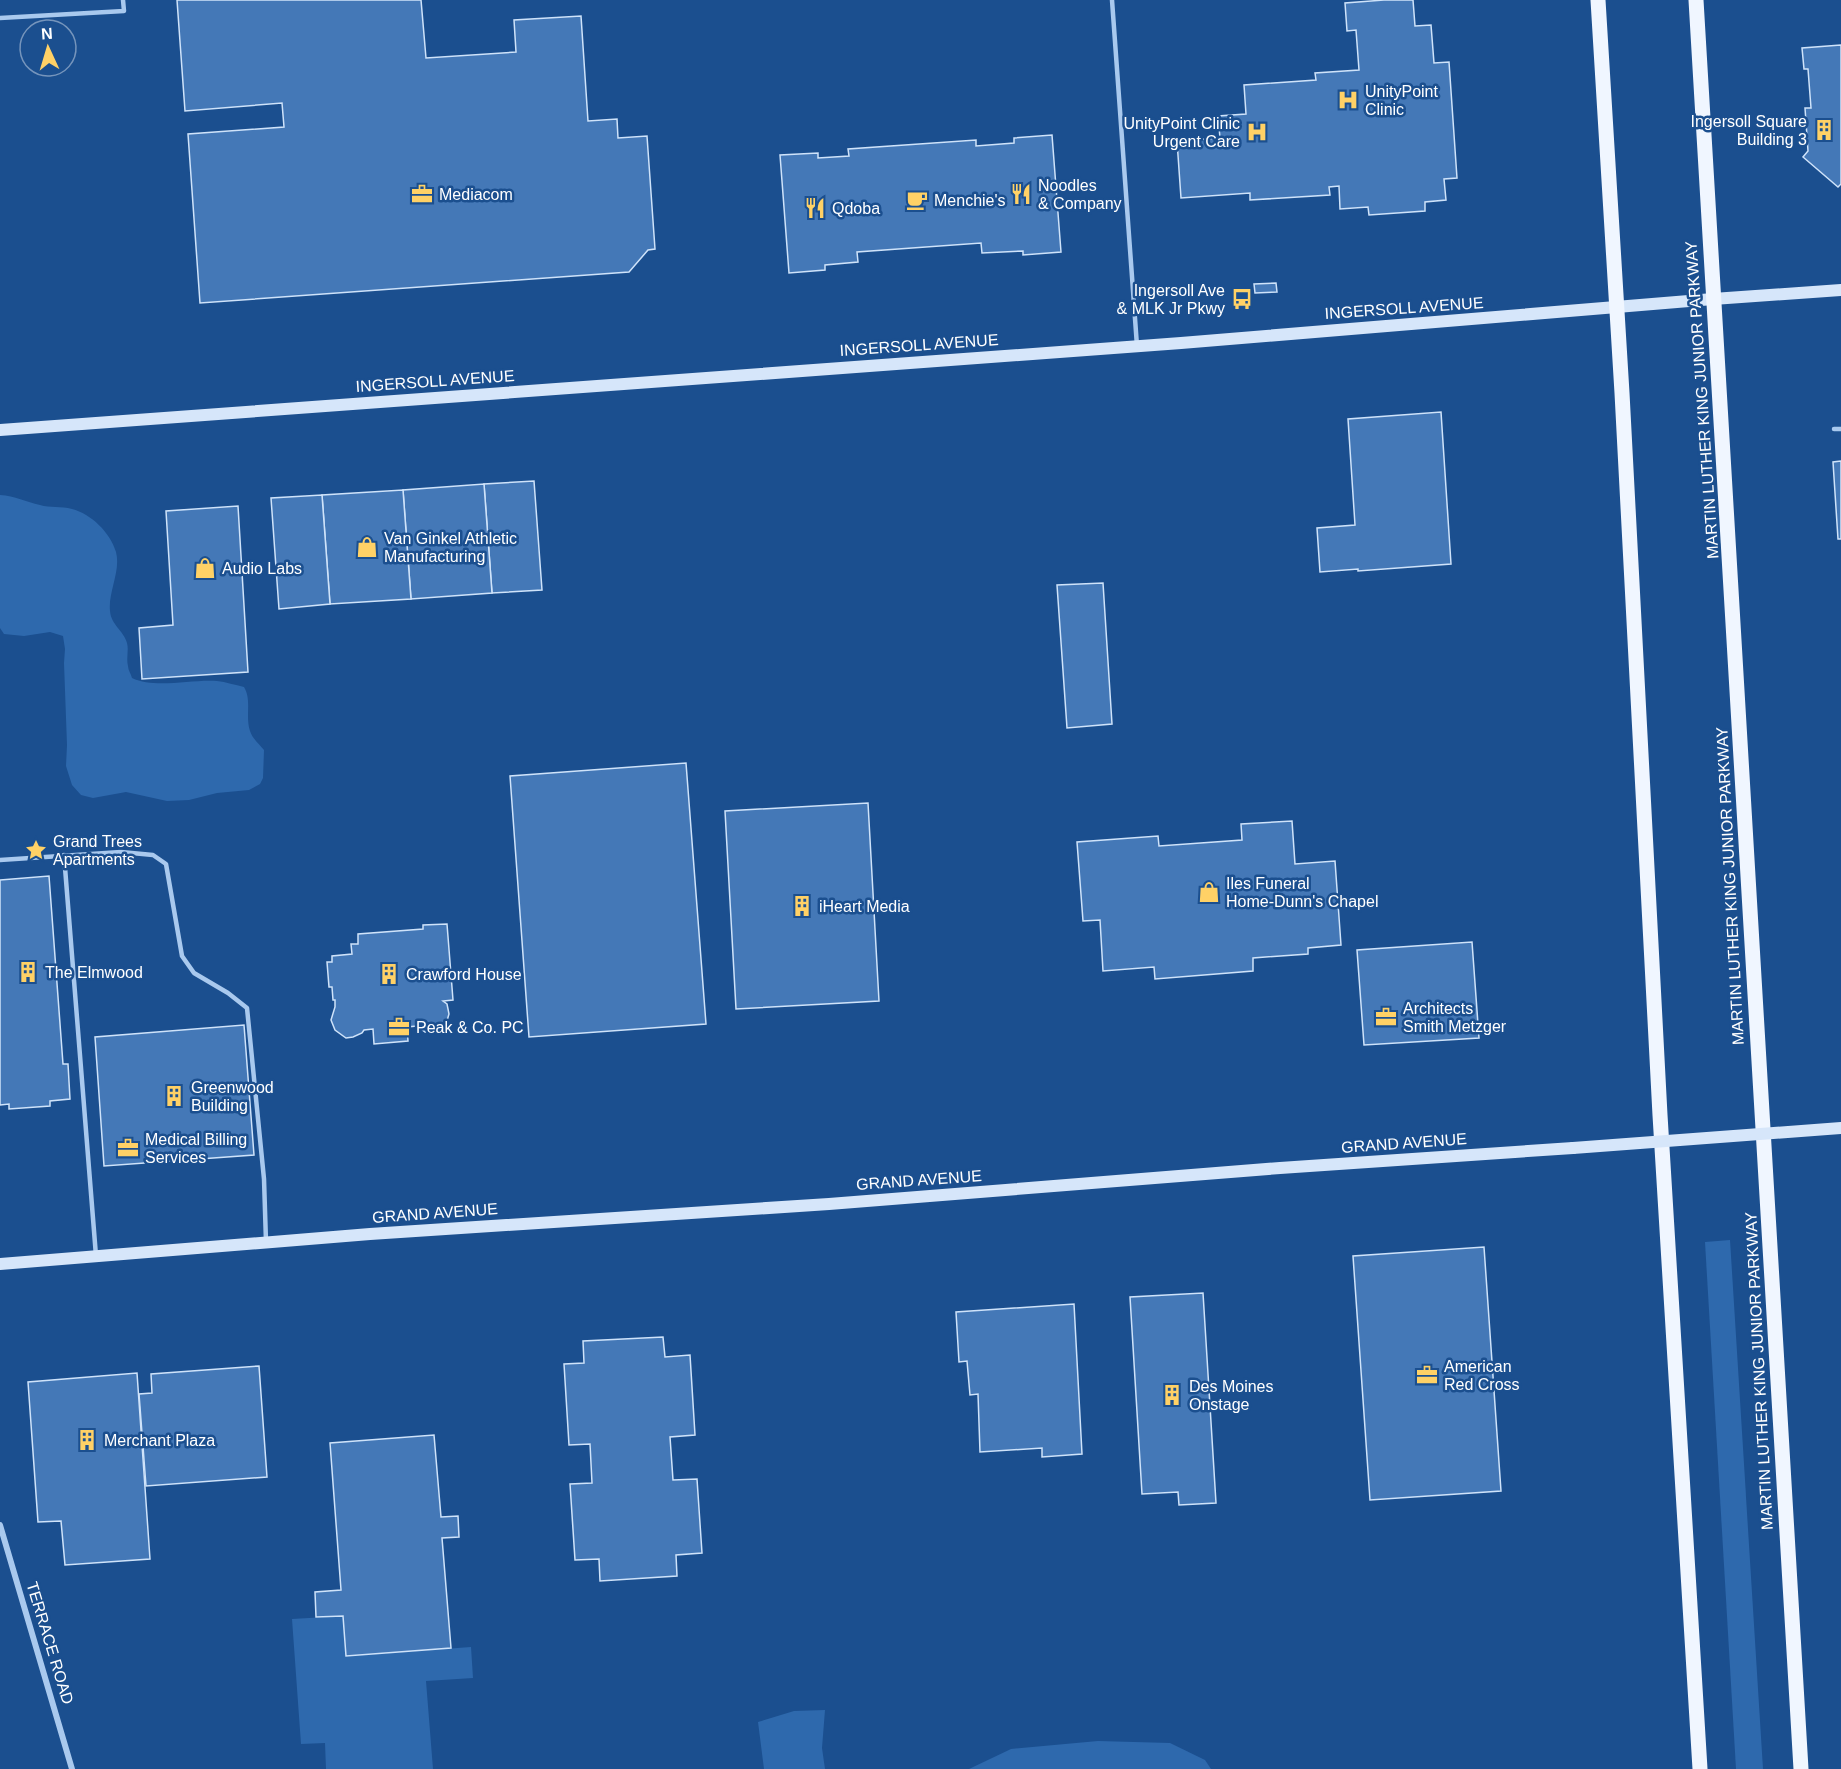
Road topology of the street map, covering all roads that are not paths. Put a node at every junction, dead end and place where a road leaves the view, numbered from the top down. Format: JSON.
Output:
{"nodes":[{"id":1,"x":123,"y":0,"type":"edge"},
{"id":2,"x":1112,"y":0,"type":"edge"},
{"id":3,"x":1598,"y":0,"type":"edge"},
{"id":4,"x":1696,"y":0,"type":"edge"},
{"id":5,"x":0,"y":18,"type":"edge"},
{"id":6,"x":1841,"y":290,"type":"edge"},
{"id":7,"x":1713,"y":299,"type":"junction"},
{"id":8,"x":1617,"y":307,"type":"junction"},
{"id":9,"x":1137,"y":346,"type":"junction"},
{"id":10,"x":1834,"y":429,"type":"dead end"},
{"id":11,"x":1841,"y":429,"type":"edge"},
{"id":12,"x":0,"y":430,"type":"edge"},
{"id":13,"x":64,"y":855,"type":"junction"},
{"id":14,"x":0,"y":860,"type":"edge"},
{"id":15,"x":1841,"y":1128,"type":"edge"},
{"id":16,"x":266,"y":1242,"type":"junction"},
{"id":17,"x":96,"y":1256,"type":"junction"},
{"id":18,"x":0,"y":1264,"type":"edge"},
{"id":19,"x":0,"y":1525,"type":"edge"},
{"id":20,"x":72,"y":1769,"type":"edge"},
{"id":21,"x":1700,"y":1769,"type":"edge"},
{"id":22,"x":1801,"y":1769,"type":"edge"}],
"edges":[{"from":1,"to":5,"type":"lane"},
{"from":2,"to":9,"type":"lane"},
{"from":3,"to":8,"type":"main road"},
{"from":4,"to":7,"type":"main road","name":"MARTIN LUTHER KING JUNIOR PARKWAY"},
{"from":6,"to":7,"type":"main road","name":"INGERSOLL AVENUE"},
{"from":7,"to":8,"type":"main road","name":"INGERSOLL AVENUE"},
{"from":7,"to":22,"type":"main road","name":"MARTIN LUTHER KING JUNIOR PARKWAY"},
{"from":8,"to":9,"type":"main road","name":"INGERSOLL AVENUE"},
{"from":8,"to":21,"type":"main road"},
{"from":9,"to":12,"type":"main road","name":"INGERSOLL AVENUE"},
{"from":10,"to":11,"type":"lane"},
{"from":13,"to":14,"type":"lane"},
{"from":13,"to":16,"type":"lane"},
{"from":13,"to":17,"type":"lane"},
{"from":15,"to":16,"type":"main road","name":"GRAND AVENUE","bridge":true},
{"from":16,"to":17,"type":"main road","name":"GRAND AVENUE"},
{"from":17,"to":18,"type":"main road","name":"GRAND AVENUE"},
{"from":19,"to":20,"type":"street","name":"TERRACE ROAD"}]}
